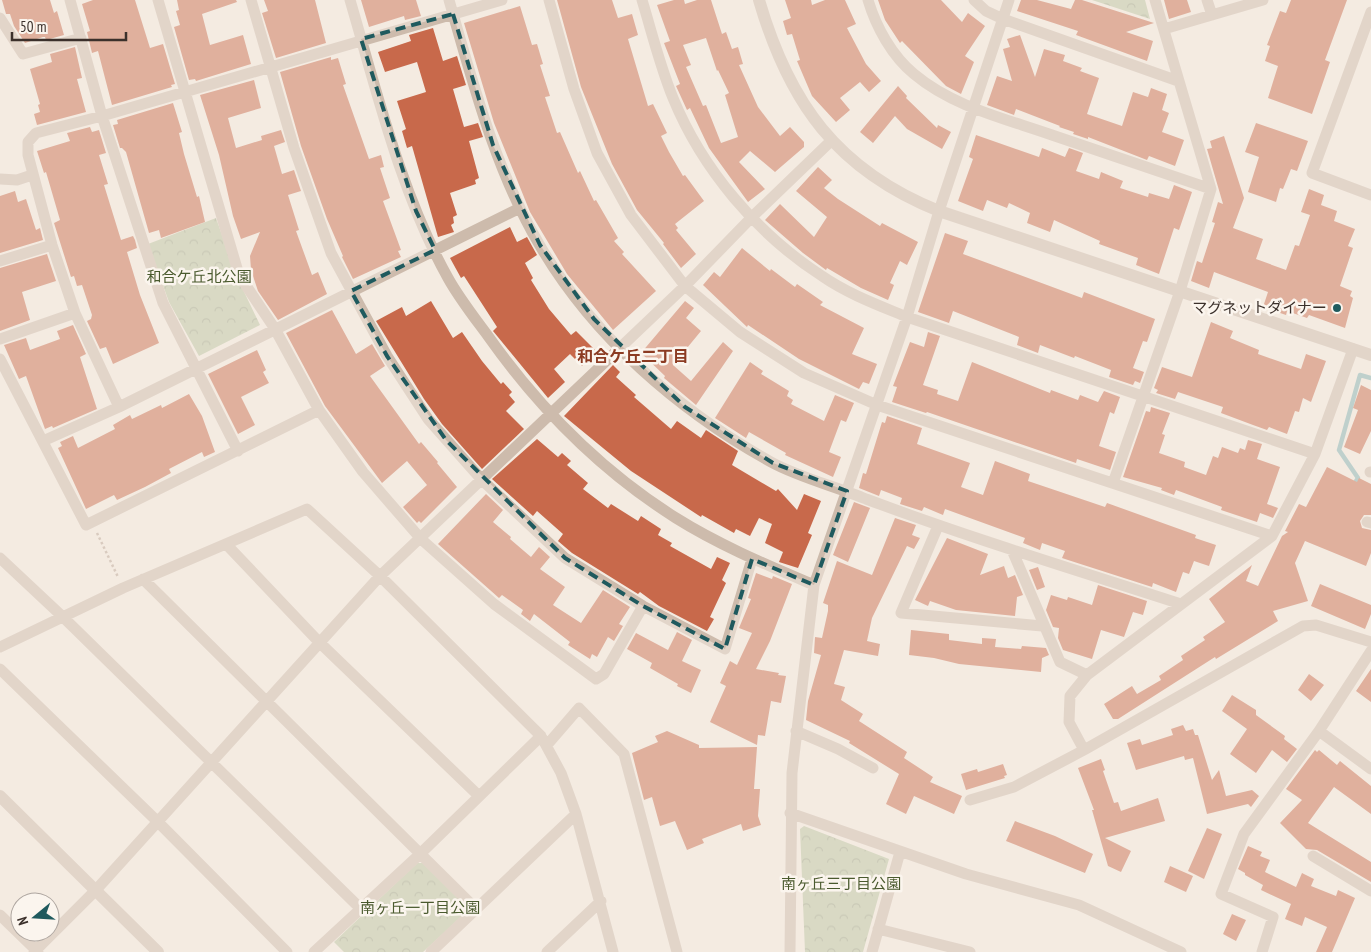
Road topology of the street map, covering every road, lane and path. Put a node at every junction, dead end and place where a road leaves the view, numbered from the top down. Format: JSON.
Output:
{"nodes":[{"id":1,"x":70,"y":0,"type":"edge"},
{"id":2,"x":158,"y":0,"type":"edge"},
{"id":3,"x":251,"y":0,"type":"edge"},
{"id":4,"x":350,"y":0,"type":"edge"},
{"id":5,"x":449,"y":0,"type":"edge"},
{"id":6,"x":502,"y":0,"type":"edge"},
{"id":7,"x":548,"y":0,"type":"edge"},
{"id":8,"x":642,"y":0,"type":"edge"},
{"id":9,"x":759,"y":0,"type":"edge"},
{"id":10,"x":868,"y":0,"type":"edge"},
{"id":11,"x":974,"y":0,"type":"edge"},
{"id":12,"x":1010,"y":0,"type":"edge"},
{"id":13,"x":1155,"y":0,"type":"edge"},
{"id":14,"x":1207,"y":0,"type":"edge"},
{"id":15,"x":1263,"y":0,"type":"edge"},
{"id":16,"x":1371,"y":12,"type":"edge"},
{"id":17,"x":453,"y":14,"type":"junction"},
{"id":18,"x":1212,"y":15,"type":"junction"},
{"id":19,"x":0,"y":18,"type":"edge"},
{"id":20,"x":1003,"y":20,"type":"junction"},
{"id":21,"x":1164,"y":29,"type":"junction"},
{"id":22,"x":81,"y":38,"type":"junction"},
{"id":23,"x":361,"y":39,"type":"junction"},
{"id":24,"x":272,"y":68,"type":"junction"},
{"id":25,"x":1178,"y":80,"type":"junction"},
{"id":26,"x":184,"y":92,"type":"junction"},
{"id":27,"x":973,"y":108,"type":"junction"},
{"id":28,"x":102,"y":116,"type":"junction"},
{"id":29,"x":832,"y":140,"type":"junction"},
{"id":30,"x":32,"y":175,"type":"junction"},
{"id":31,"x":0,"y":179,"type":"edge"},
{"id":32,"x":1212,"y":189,"type":"junction"},
{"id":33,"x":1371,"y":195,"type":"edge"},
{"id":34,"x":520,"y":208,"type":"junction"},
{"id":35,"x":939,"y":211,"type":"junction"},
{"id":36,"x":752,"y":217,"type":"junction"},
{"id":37,"x":52,"y":245,"type":"junction"},
{"id":38,"x":435,"y":250,"type":"junction"},
{"id":39,"x":0,"y":261,"type":"edge"},
{"id":40,"x":685,"y":286,"type":"junction"},
{"id":41,"x":1180,"y":291,"type":"junction"},
{"id":42,"x":351,"y":292,"type":"junction"},
{"id":43,"x":75,"y":313,"type":"junction"},
{"id":44,"x":907,"y":317,"type":"junction"},
{"id":45,"x":275,"y":329,"type":"junction"},
{"id":46,"x":0,"y":339,"type":"edge"},
{"id":47,"x":619,"y":348,"type":"junction"},
{"id":48,"x":1353,"y":349,"type":"junction"},
{"id":49,"x":1371,"y":355,"type":"edge"},
{"id":50,"x":0,"y":359,"type":"edge"},
{"id":51,"x":195,"y":369,"type":"junction"},
{"id":52,"x":1144,"y":395,"type":"junction"},
{"id":53,"x":877,"y":405,"type":"junction"},
{"id":54,"x":119,"y":407,"type":"junction"},
{"id":55,"x":319,"y":410,"type":"junction"},
{"id":56,"x":551,"y":414,"type":"junction"},
{"id":57,"x":43,"y":441,"type":"junction"},
{"id":58,"x":238,"y":451,"type":"junction"},
{"id":59,"x":1315,"y":454,"type":"junction"},
{"id":60,"x":482,"y":480,"type":"junction"},
{"id":61,"x":1114,"y":484,"type":"junction"},
{"id":62,"x":847,"y":491,"type":"junction"},
{"id":63,"x":92,"y":522,"type":"junction"},
{"id":64,"x":938,"y":526,"type":"junction"},
{"id":65,"x":1272,"y":536,"type":"junction"},
{"id":66,"x":421,"y":539,"type":"junction"},
{"id":67,"x":226,"y":544,"type":"junction"},
{"id":68,"x":1012,"y":550,"type":"junction"},
{"id":69,"x":0,"y":558,"type":"edge"},
{"id":70,"x":752,"y":559,"type":"junction"},
{"id":71,"x":380,"y":576,"type":"junction"},
{"id":72,"x":143,"y":580,"type":"junction"},
{"id":73,"x":814,"y":585,"type":"junction"},
{"id":74,"x":123,"y":588,"type":"junction"},
{"id":75,"x":1181,"y":604,"type":"junction"},
{"id":76,"x":643,"y":606,"type":"junction"},
{"id":77,"x":64,"y":618,"type":"junction"},
{"id":78,"x":1042,"y":626,"type":"junction"},
{"id":79,"x":319,"y":642,"type":"junction"},
{"id":80,"x":1371,"y":642,"type":"edge"},
{"id":81,"x":0,"y":647,"type":"edge"},
{"id":82,"x":1371,"y":651,"type":"edge"},
{"id":83,"x":0,"y":668,"type":"edge"},
{"id":84,"x":1087,"y":675,"type":"junction"},
{"id":85,"x":267,"y":701,"type":"junction"},
{"id":86,"x":796,"y":730,"type":"junction"},
{"id":87,"x":1319,"y":731,"type":"junction"},
{"id":88,"x":544,"y":741,"type":"junction"},
{"id":89,"x":1084,"y":750,"type":"junction"},
{"id":90,"x":211,"y":762,"type":"junction"},
{"id":91,"x":873,"y":768,"type":"dead end"},
{"id":92,"x":1371,"y":769,"type":"edge"},
{"id":93,"x":0,"y":796,"type":"edge"},
{"id":94,"x":479,"y":796,"type":"junction"},
{"id":95,"x":970,"y":800,"type":"dead end"},
{"id":96,"x":790,"y":813,"type":"junction"},
{"id":97,"x":576,"y":814,"type":"junction"},
{"id":98,"x":158,"y":822,"type":"junction"},
{"id":99,"x":900,"y":852,"type":"junction"},
{"id":100,"x":420,"y":854,"type":"junction"},
{"id":101,"x":1312,"y":856,"type":"dead end"},
{"id":102,"x":1371,"y":890,"type":"edge"},
{"id":103,"x":95,"y":891,"type":"junction"},
{"id":104,"x":601,"y":901,"type":"junction"},
{"id":105,"x":360,"y":908,"type":"junction"},
{"id":106,"x":476,"y":909,"type":"junction"},
{"id":107,"x":0,"y":915,"type":"edge"},
{"id":108,"x":878,"y":929,"type":"junction"},
{"id":109,"x":36,"y":951,"type":"edge"},
{"id":110,"x":158,"y":952,"type":"edge"},
{"id":111,"x":287,"y":952,"type":"edge"},
{"id":112,"x":314,"y":952,"type":"edge"},
{"id":113,"x":431,"y":952,"type":"edge"},
{"id":114,"x":547,"y":952,"type":"edge"},
{"id":115,"x":614,"y":952,"type":"edge"},
{"id":116,"x":677,"y":952,"type":"edge"},
{"id":117,"x":790,"y":952,"type":"edge"},
{"id":118,"x":872,"y":952,"type":"edge"},
{"id":119,"x":970,"y":952,"type":"edge"},
{"id":120,"x":1180,"y":952,"type":"edge"},
{"id":121,"x":1262,"y":952,"type":"edge"}],
"edges":[{"from":1,"to":22,"type":"street"},
{"from":2,"to":26,"type":"street"},
{"from":3,"to":24,"type":"street"},
{"from":4,"to":23,"type":"street"},
{"from":5,"to":17,"type":"street"},
{"from":6,"to":17,"type":"street"},
{"from":7,"to":40,"type":"street"},
{"from":8,"to":36,"type":"street"},
{"from":9,"to":29,"type":"street"},
{"from":10,"to":27,"type":"street"},
{"from":11,"to":20,"type":"street"},
{"from":12,"to":20,"type":"street"},
{"from":13,"to":21,"type":"street"},
{"from":14,"to":18,"type":"street"},
{"from":15,"to":18,"type":"street"},
{"from":16,"to":33,"type":"street"},
{"from":17,"to":23,"type":"street"},
{"from":17,"to":34,"type":"street"},
{"from":18,"to":21,"type":"street"},
{"from":19,"to":22,"type":"street"},
{"from":20,"to":25,"type":"street"},
{"from":20,"to":27,"type":"street"},
{"from":21,"to":25,"type":"street"},
{"from":22,"to":28,"type":"street"},
{"from":23,"to":24,"type":"street"},
{"from":23,"to":38,"type":"street"},
{"from":24,"to":26,"type":"street"},
{"from":24,"to":42,"type":"street"},
{"from":25,"to":32,"type":"street"},
{"from":26,"to":28,"type":"street"},
{"from":26,"to":45,"type":"street"},
{"from":27,"to":32,"type":"street"},
{"from":27,"to":35,"type":"street"},
{"from":28,"to":30,"type":"street"},
{"from":28,"to":51,"type":"street"},
{"from":29,"to":35,"type":"street"},
{"from":29,"to":36,"type":"street"},
{"from":30,"to":31,"type":"street"},
{"from":30,"to":37,"type":"street"},
{"from":32,"to":41,"type":"street"},
{"from":34,"to":38,"type":"street"},
{"from":34,"to":47,"type":"street"},
{"from":35,"to":41,"type":"street"},
{"from":35,"to":44,"type":"street"},
{"from":36,"to":40,"type":"street"},
{"from":36,"to":44,"type":"street"},
{"from":37,"to":39,"type":"street"},
{"from":37,"to":43,"type":"street"},
{"from":38,"to":42,"type":"street"},
{"from":38,"to":56,"type":"street"},
{"from":40,"to":47,"type":"street"},
{"from":40,"to":53,"type":"street"},
{"from":41,"to":48,"type":"street"},
{"from":41,"to":52,"type":"street"},
{"from":42,"to":45,"type":"street"},
{"from":42,"to":60,"type":"street"},
{"from":43,"to":46,"type":"street"},
{"from":43,"to":54,"type":"street"},
{"from":44,"to":52,"type":"street"},
{"from":44,"to":53,"type":"street"},
{"from":45,"to":51,"type":"street"},
{"from":45,"to":55,"type":"street"},
{"from":47,"to":56,"type":"street"},
{"from":47,"to":62,"type":"street"},
{"from":48,"to":49,"type":"street"},
{"from":48,"to":59,"type":"street"},
{"from":50,"to":57,"type":"street"},
{"from":51,"to":54,"type":"street"},
{"from":51,"to":58,"type":"street"},
{"from":52,"to":59,"type":"street"},
{"from":52,"to":61,"type":"street"},
{"from":53,"to":61,"type":"street"},
{"from":53,"to":62,"type":"street"},
{"from":54,"to":57,"type":"street"},
{"from":55,"to":58,"type":"street"},
{"from":55,"to":66,"type":"street"},
{"from":56,"to":60,"type":"street"},
{"from":56,"to":70,"type":"street"},
{"from":57,"to":63,"type":"street"},
{"from":58,"to":63,"type":"street"},
{"from":59,"to":65,"type":"street"},
{"from":60,"to":66,"type":"street"},
{"from":60,"to":76,"type":"street"},
{"from":61,"to":65,"type":"street"},
{"from":62,"to":64,"type":"street"},
{"from":62,"to":73,"type":"street"},
{"from":63,"to":74,"type":"path"},
{"from":64,"to":68,"type":"street"},
{"from":64,"to":78,"type":"street"},
{"from":65,"to":75,"type":"street"},
{"from":66,"to":71,"type":"street"},
{"from":66,"to":76,"type":"street"},
{"from":67,"to":71,"type":"street"},
{"from":67,"to":72,"type":"street"},
{"from":67,"to":79,"type":"street"},
{"from":68,"to":75,"type":"street"},
{"from":68,"to":78,"type":"street"},
{"from":69,"to":77,"type":"street"},
{"from":70,"to":73,"type":"street"},
{"from":70,"to":76,"type":"street"},
{"from":71,"to":79,"type":"street"},
{"from":71,"to":88,"type":"street"},
{"from":72,"to":74,"type":"street"},
{"from":72,"to":85,"type":"street"},
{"from":73,"to":86,"type":"street"},
{"from":74,"to":77,"type":"street"},
{"from":75,"to":84,"type":"street"},
{"from":77,"to":81,"type":"street"},
{"from":77,"to":90,"type":"street"},
{"from":78,"to":84,"type":"street"},
{"from":79,"to":85,"type":"street"},
{"from":79,"to":94,"type":"street"},
{"from":80,"to":89,"type":"street"},
{"from":82,"to":87,"type":"street"},
{"from":83,"to":98,"type":"street"},
{"from":84,"to":89,"type":"street"},
{"from":85,"to":90,"type":"street"},
{"from":85,"to":100,"type":"street"},
{"from":86,"to":91,"type":"street"},
{"from":86,"to":96,"type":"street"},
{"from":87,"to":92,"type":"street"},
{"from":87,"to":121,"type":"street"},
{"from":88,"to":94,"type":"street"},
{"from":88,"to":97,"type":"street"},
{"from":88,"to":116,"type":"street"},
{"from":89,"to":95,"type":"street"},
{"from":90,"to":98,"type":"street"},
{"from":90,"to":105,"type":"street"},
{"from":93,"to":103,"type":"street"},
{"from":94,"to":100,"type":"street"},
{"from":96,"to":99,"type":"street"},
{"from":96,"to":117,"type":"street"},
{"from":97,"to":104,"type":"street"},
{"from":97,"to":106,"type":"street"},
{"from":98,"to":103,"type":"street"},
{"from":98,"to":111,"type":"street"},
{"from":99,"to":108,"type":"street"},
{"from":99,"to":120,"type":"street"},
{"from":100,"to":105,"type":"street"},
{"from":100,"to":106,"type":"street"},
{"from":101,"to":102,"type":"street"},
{"from":103,"to":109,"type":"street"},
{"from":103,"to":110,"type":"street"},
{"from":104,"to":114,"type":"street"},
{"from":104,"to":115,"type":"street"},
{"from":105,"to":112,"type":"street"},
{"from":106,"to":113,"type":"street"},
{"from":107,"to":109,"type":"street"},
{"from":108,"to":118,"type":"street"},
{"from":108,"to":119,"type":"street"}]}
